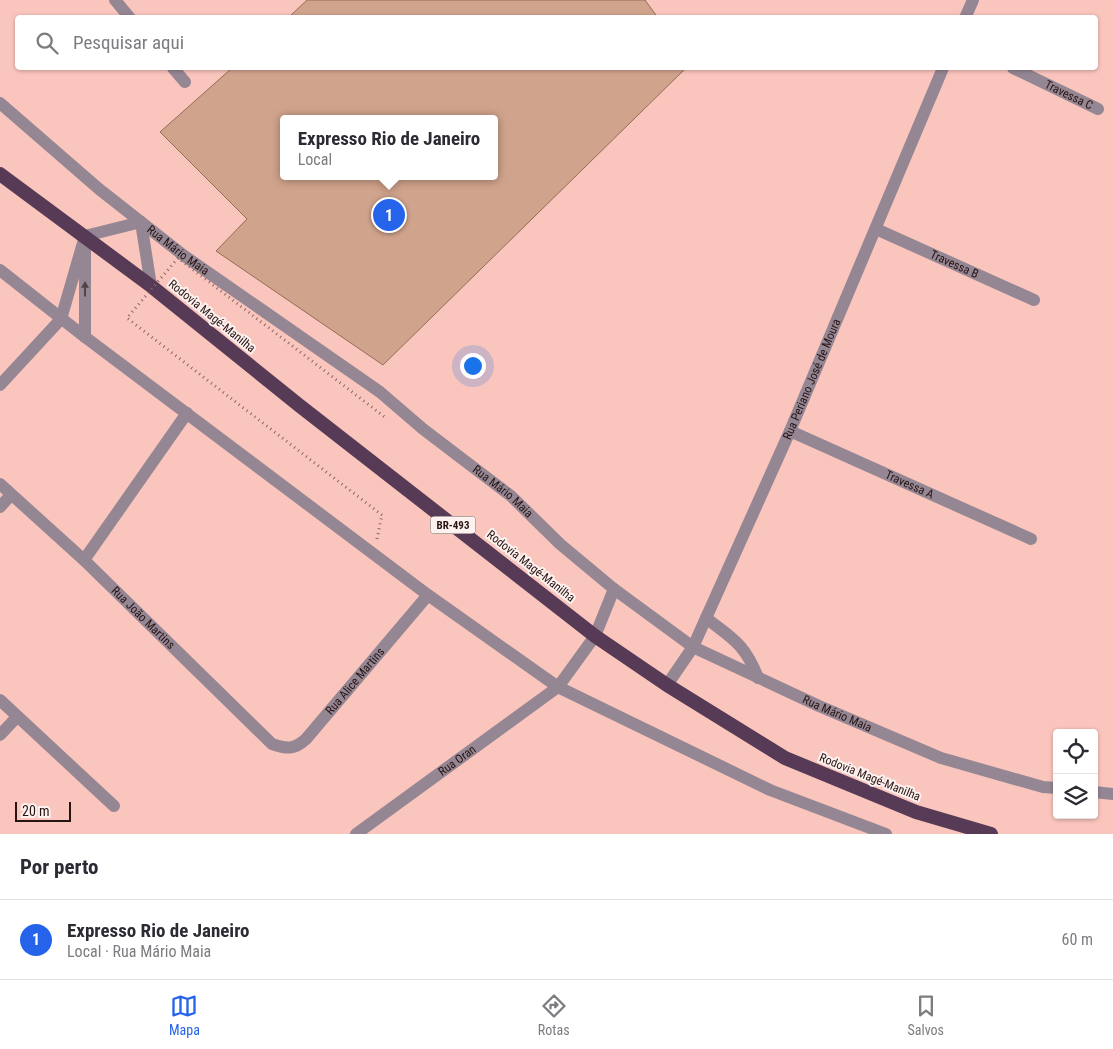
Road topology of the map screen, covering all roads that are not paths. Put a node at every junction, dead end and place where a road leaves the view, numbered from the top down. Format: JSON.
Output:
{"nodes":[{"id":1,"x":115,"y":0,"type":"edge"},
{"id":2,"x":973,"y":0,"type":"edge"},
{"id":3,"x":128,"y":15,"type":"edge"},
{"id":4,"x":966,"y":15,"type":"edge"},
{"id":5,"x":175,"y":70,"type":"edge"},
{"id":6,"x":943,"y":70,"type":"edge"},
{"id":7,"x":1017,"y":70,"type":"edge"},
{"id":8,"x":186,"y":82,"type":"dead end"},
{"id":9,"x":0,"y":103,"type":"edge"},
{"id":10,"x":1098,"y":109,"type":"dead end"},
{"id":11,"x":0,"y":174,"type":"edge"},
{"id":12,"x":141,"y":222,"type":"junction"},
{"id":13,"x":876,"y":229,"type":"junction"},
{"id":14,"x":85,"y":236,"type":"junction"},
{"id":15,"x":0,"y":270,"type":"edge"},
{"id":16,"x":151,"y":286,"type":"junction"},
{"id":17,"x":1034,"y":300,"type":"dead end"},
{"id":18,"x":61,"y":319,"type":"junction"},
{"id":19,"x":84,"y":337,"type":"junction"},
{"id":20,"x":0,"y":385,"type":"edge"},
{"id":21,"x":187,"y":414,"type":"junction"},
{"id":22,"x":790,"y":431,"type":"junction"},
{"id":23,"x":0,"y":484,"type":"edge"},
{"id":24,"x":11,"y":495,"type":"junction"},
{"id":25,"x":0,"y":507,"type":"edge"},
{"id":26,"x":1031,"y":539,"type":"dead end"},
{"id":27,"x":84,"y":560,"type":"junction"},
{"id":28,"x":614,"y":589,"type":"junction"},
{"id":29,"x":428,"y":595,"type":"junction"},
{"id":30,"x":706,"y":618,"type":"junction"},
{"id":31,"x":595,"y":636,"type":"junction"},
{"id":32,"x":693,"y":647,"type":"junction"},
{"id":33,"x":758,"y":678,"type":"junction"},
{"id":34,"x":667,"y":685,"type":"junction"},
{"id":35,"x":558,"y":687,"type":"junction"},
{"id":36,"x":0,"y":700,"type":"edge"},
{"id":37,"x":18,"y":717,"type":"junction"},
{"id":38,"x":0,"y":735,"type":"edge"},
{"id":39,"x":272,"y":744,"type":"joint"},
{"id":40,"x":1053,"y":788,"type":"edge"},
{"id":41,"x":1098,"y":792,"type":"edge"},
{"id":42,"x":1113,"y":794,"type":"edge"},
{"id":43,"x":114,"y":806,"type":"dead end"},
{"id":44,"x":356,"y":834,"type":"edge"},
{"id":45,"x":886,"y":834,"type":"edge"},
{"id":46,"x":991,"y":834,"type":"edge"}],
"edges":[{"from":1,"to":3,"type":"street"},
{"from":2,"to":4,"type":"street"},
{"from":5,"to":8,"type":"street"},
{"from":6,"to":13,"type":"street","name":"Rua Periano José de Moura"},
{"from":7,"to":10,"type":"street","name":"Travessa C"},
{"from":9,"to":12,"type":"street","name":"Rua Mário Maia"},
{"from":11,"to":14,"type":"highway","name":"Rodovia Magé-Manilha","number":"BR-493"},
{"from":12,"to":14,"type":"street"},
{"from":12,"to":16,"type":"street"},
{"from":12,"to":28,"type":"street","name":"Rua Mário Maia"},
{"from":13,"to":17,"type":"street","name":"Travessa B"},
{"from":13,"to":22,"type":"street","name":"Rua Periano José de Moura"},
{"from":14,"to":16,"type":"highway","name":"Rodovia Magé-Manilha","number":"BR-493"},
{"from":14,"to":18,"type":"street"},
{"from":19,"to":14,"type":"street","one_way":true},
{"from":15,"to":18,"type":"street"},
{"from":16,"to":31,"type":"highway","name":"Rodovia Magé-Manilha","number":"BR-493"},
{"from":18,"to":19,"type":"street"},
{"from":18,"to":20,"type":"street"},
{"from":19,"to":21,"type":"street"},
{"from":21,"to":27,"type":"street"},
{"from":21,"to":29,"type":"street"},
{"from":22,"to":26,"type":"street","name":"Travessa A"},
{"from":22,"to":30,"type":"street","name":"Rua Periano José de Moura"},
{"from":23,"to":24,"type":"street","name":"Rua João Martins"},
{"from":24,"to":25,"type":"street"},
{"from":24,"to":27,"type":"street","name":"Rua João Martins"},
{"from":27,"to":39,"type":"street","name":"Rua João Martins"},
{"from":28,"to":31,"type":"street","name":"Rua Oran"},
{"from":28,"to":32,"type":"street","name":"Rua Mário Maia"},
{"from":29,"to":35,"type":"street"},
{"from":29,"to":39,"type":"street","name":"Rua Alice Martins"},
{"from":30,"to":32,"type":"street","name":"Rua Periano José de Moura"},
{"from":30,"to":33,"type":"street"},
{"from":31,"to":34,"type":"highway","name":"Rodovia Magé-Manilha","number":"BR-493"},
{"from":31,"to":35,"type":"street","name":"Rua Oran"},
{"from":32,"to":33,"type":"street","name":"Rua Mário Maia"},
{"from":32,"to":34,"type":"street","name":"Rua Periano José de Moura"},
{"from":33,"to":40,"type":"street","name":"Rua Mário Maia"},
{"from":34,"to":46,"type":"highway","name":"Rodovia Magé-Manilha","number":"BR-493"},
{"from":35,"to":44,"type":"street","name":"Rua Oran"},
{"from":35,"to":45,"type":"street"},
{"from":36,"to":37,"type":"street"},
{"from":37,"to":38,"type":"street"},
{"from":37,"to":43,"type":"street"},
{"from":41,"to":42,"type":"street"}]}
